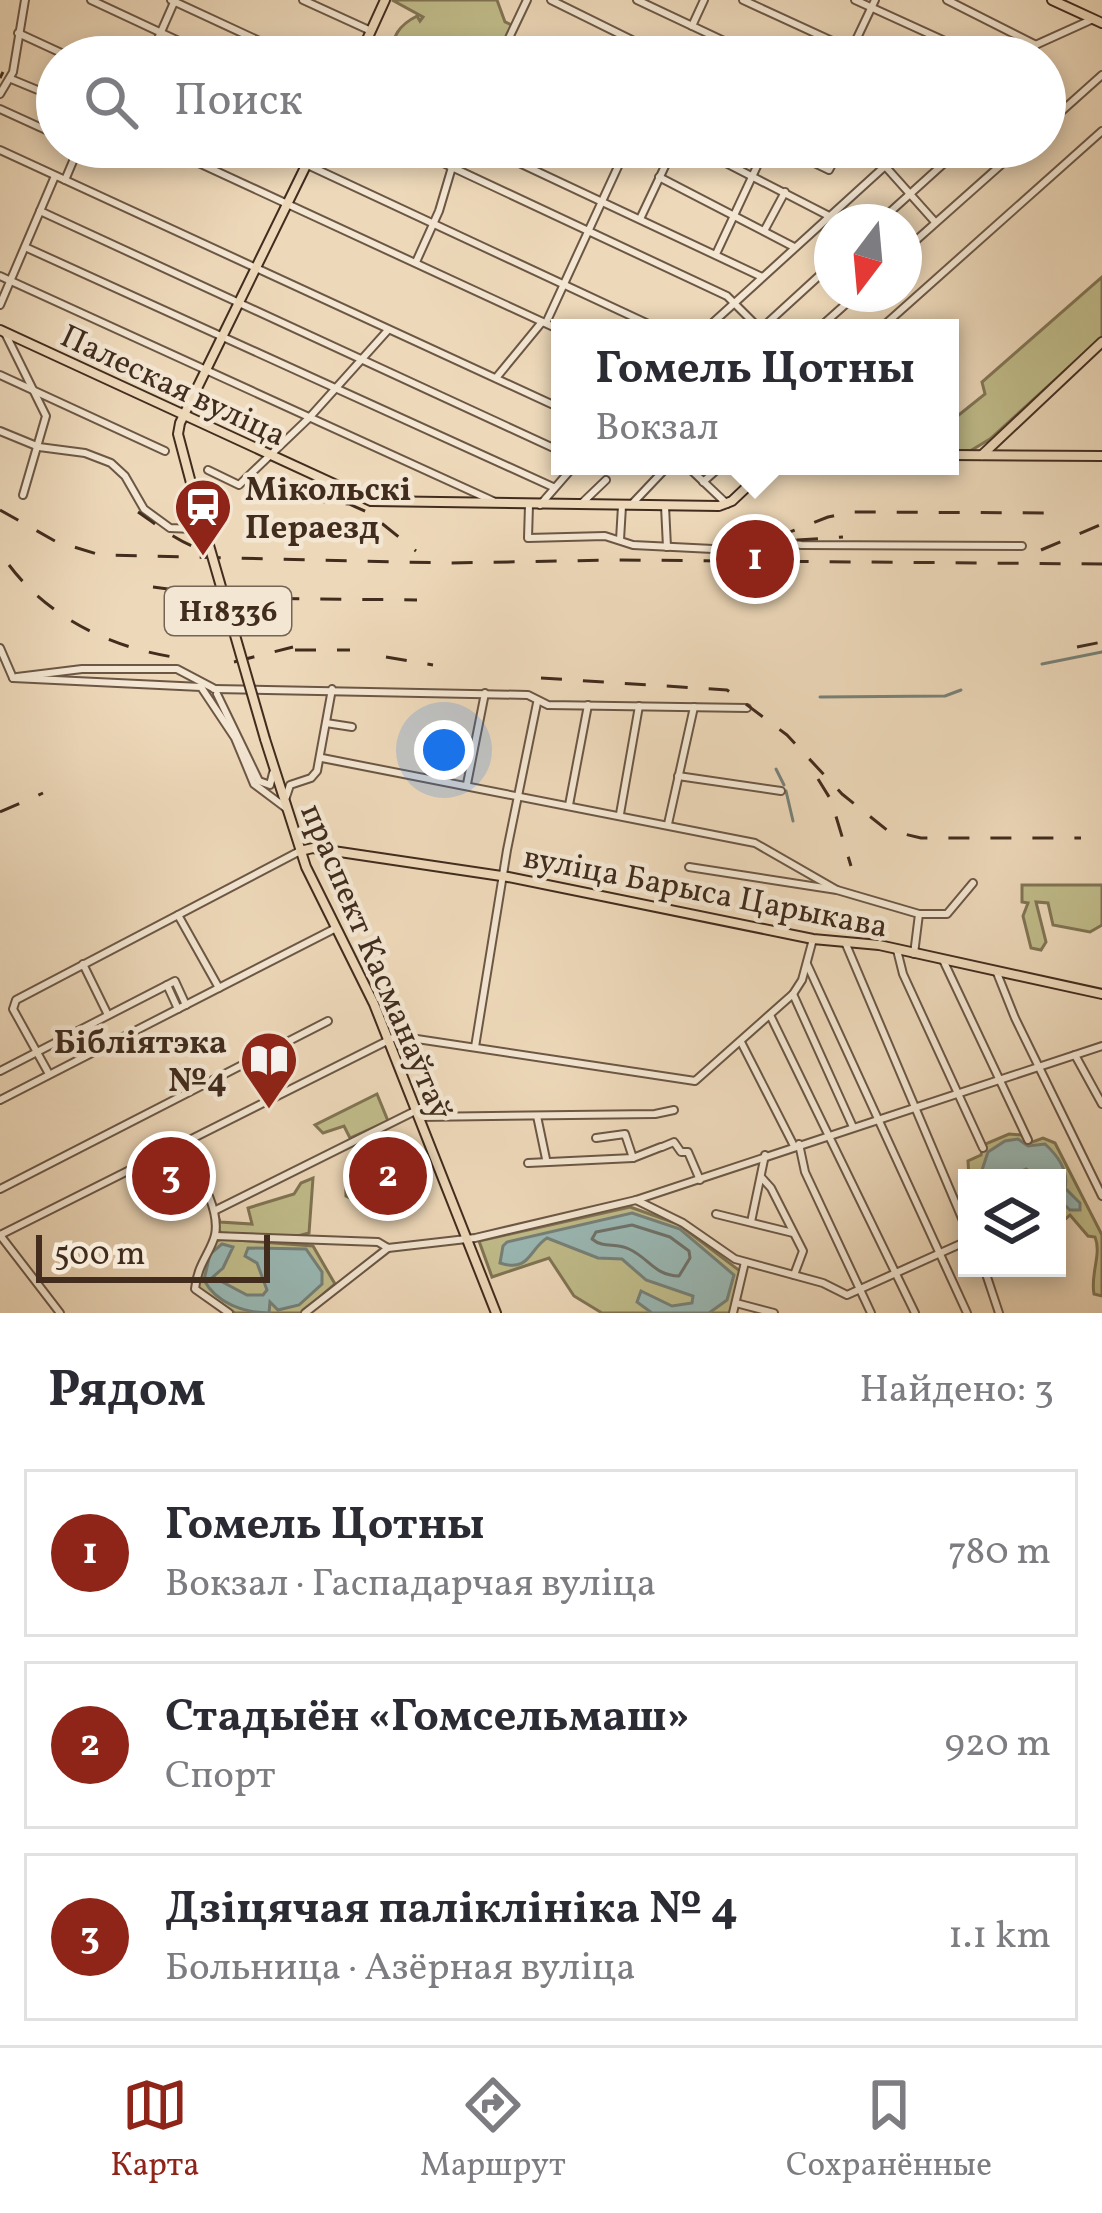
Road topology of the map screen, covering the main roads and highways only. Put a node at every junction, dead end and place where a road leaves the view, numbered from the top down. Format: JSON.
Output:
{"nodes":[{"id":1,"x":385,"y":0,"type":"edge"},
{"id":2,"x":1052,"y":0,"type":"edge"},
{"id":3,"x":1098,"y":21,"type":"edge"},
{"id":4,"x":368,"y":36,"type":"edge"},
{"id":5,"x":304,"y":168,"type":"edge"},
{"id":6,"x":2,"y":332,"type":"edge"},
{"id":7,"x":1102,"y":342,"type":"edge"},
{"id":8,"x":183,"y":416,"type":"junction"},
{"id":9,"x":198,"y":422,"type":"junction"},
{"id":10,"x":178,"y":430,"type":"junction"},
{"id":11,"x":959,"y":455,"type":"edge"},
{"id":12,"x":982,"y":455,"type":"junction"},
{"id":13,"x":1102,"y":456,"type":"edge"},
{"id":14,"x":759,"y":475,"type":"edge"},
{"id":15,"x":300,"y":851,"type":"junction"},
{"id":16,"x":1102,"y":994,"type":"edge"},
{"id":17,"x":496,"y":1313,"type":"edge"}],
"edges":[{"from":1,"to":4,"type":"main road"},
{"from":2,"to":3,"type":"main road"},
{"from":5,"to":8,"type":"main road"},
{"from":6,"to":8,"type":"main road","name":"Палеская вуліца"},
{"from":7,"to":12,"type":"main road"},
{"from":8,"to":9,"type":"main road","name":"Палеская вуліца"},
{"from":8,"to":10,"type":"main road"},
{"from":9,"to":10,"type":"main road"},
{"from":9,"to":14,"type":"main road","name":"Палеская вуліца"},
{"from":10,"to":15,"type":"main road","name":"праспект Касманаўтаў","number":"Н18336","bridge":true},
{"from":11,"to":12,"type":"main road"},
{"from":12,"to":13,"type":"main road"},
{"from":15,"to":16,"type":"main road","name":"вуліца Барыса Царыкава"},
{"from":15,"to":17,"type":"main road","name":"праспект Касманаўтаў"}]}
